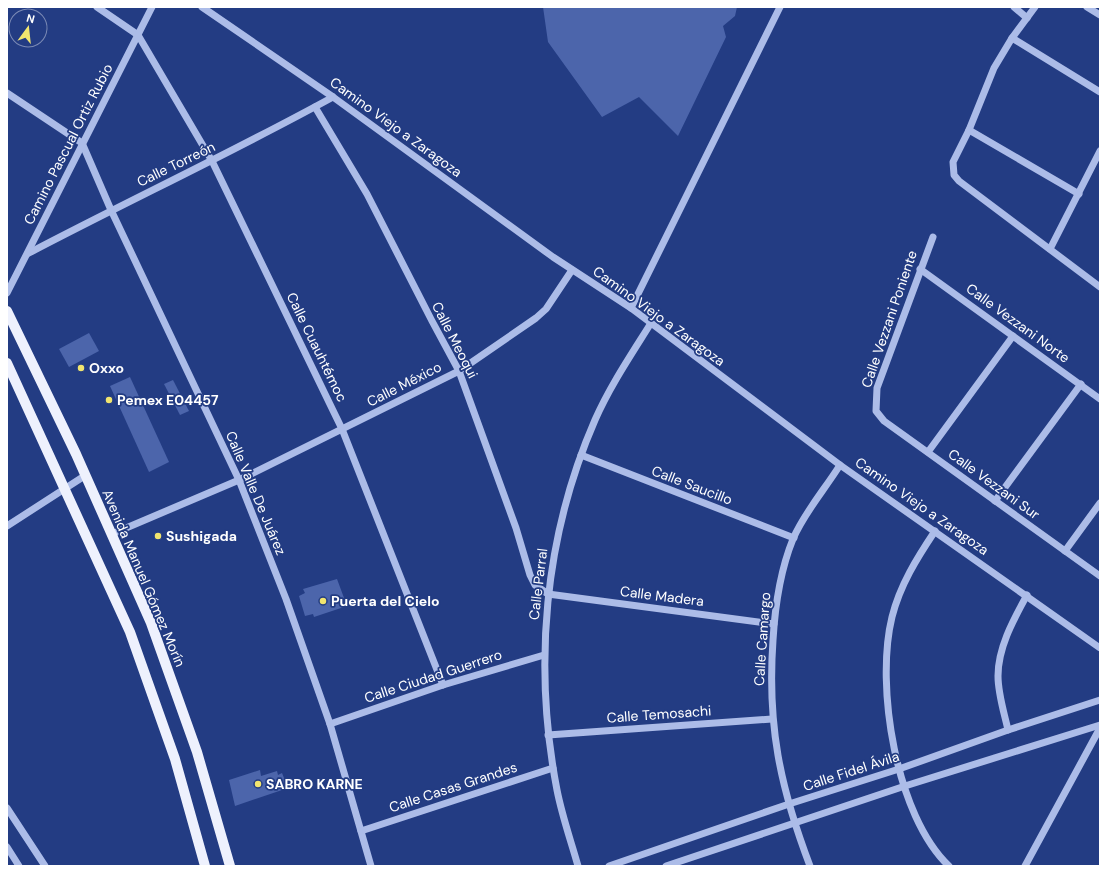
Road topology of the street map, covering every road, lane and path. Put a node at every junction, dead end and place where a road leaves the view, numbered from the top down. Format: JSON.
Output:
{"nodes":[{"id":1,"x":97,"y":7,"type":"edge"},
{"id":2,"x":152,"y":7,"type":"edge"},
{"id":3,"x":202,"y":7,"type":"edge"},
{"id":4,"x":780,"y":7,"type":"edge"},
{"id":5,"x":1014,"y":7,"type":"edge"},
{"id":6,"x":1035,"y":7,"type":"edge"},
{"id":7,"x":1087,"y":7,"type":"edge"},
{"id":8,"x":1100,"y":15,"type":"edge"},
{"id":9,"x":1027,"y":18,"type":"junction"},
{"id":10,"x":138,"y":35,"type":"junction"},
{"id":11,"x":1012,"y":38,"type":"junction"},
{"id":12,"x":1100,"y":92,"type":"edge"},
{"id":13,"x":7,"y":93,"type":"edge"},
{"id":14,"x":333,"y":97,"type":"junction"},
{"id":15,"x":315,"y":107,"type":"junction"},
{"id":16,"x":969,"y":130,"type":"junction"},
{"id":17,"x":82,"y":143,"type":"junction"},
{"id":18,"x":1100,"y":151,"type":"edge"},
{"id":19,"x":212,"y":161,"type":"junction"},
{"id":20,"x":1079,"y":194,"type":"junction"},
{"id":21,"x":110,"y":210,"type":"junction"},
{"id":22,"x":933,"y":238,"type":"dead end"},
{"id":23,"x":1050,"y":249,"type":"junction"},
{"id":24,"x":29,"y":253,"type":"junction"},
{"id":25,"x":920,"y":269,"type":"junction"},
{"id":26,"x":572,"y":270,"type":"junction"},
{"id":27,"x":1100,"y":287,"type":"edge"},
{"id":28,"x":7,"y":293,"type":"edge"},
{"id":29,"x":631,"y":308,"type":"junction"},
{"id":30,"x":7,"y":311,"type":"edge"},
{"id":31,"x":651,"y":323,"type":"junction"},
{"id":32,"x":1014,"y":336,"type":"junction"},
{"id":33,"x":7,"y":363,"type":"edge"},
{"id":34,"x":459,"y":371,"type":"junction"},
{"id":35,"x":1081,"y":384,"type":"junction"},
{"id":36,"x":1100,"y":399,"type":"edge"},
{"id":37,"x":876,"y":411,"type":"joint"},
{"id":38,"x":342,"y":429,"type":"junction"},
{"id":39,"x":928,"y":452,"type":"junction"},
{"id":40,"x":581,"y":456,"type":"junction"},
{"id":41,"x":840,"y":465,"type":"junction"},
{"id":42,"x":86,"y":475,"type":"junction"},
{"id":43,"x":239,"y":480,"type":"junction"},
{"id":44,"x":65,"y":488,"type":"junction"},
{"id":45,"x":995,"y":501,"type":"junction"},
{"id":46,"x":1100,"y":503,"type":"edge"},
{"id":47,"x":7,"y":526,"type":"edge"},
{"id":48,"x":935,"y":531,"type":"junction"},
{"id":49,"x":112,"y":534,"type":"junction"},
{"id":50,"x":794,"y":538,"type":"junction"},
{"id":51,"x":1065,"y":551,"type":"junction"},
{"id":52,"x":1100,"y":576,"type":"edge"},
{"id":53,"x":548,"y":594,"type":"junction"},
{"id":54,"x":1027,"y":595,"type":"junction"},
{"id":55,"x":774,"y":624,"type":"junction"},
{"id":56,"x":1100,"y":648,"type":"edge"},
{"id":57,"x":544,"y":655,"type":"junction"},
{"id":58,"x":443,"y":685,"type":"junction"},
{"id":59,"x":1100,"y":700,"type":"edge"},
{"id":60,"x":772,"y":719,"type":"junction"},
{"id":61,"x":330,"y":724,"type":"junction"},
{"id":62,"x":1100,"y":725,"type":"edge"},
{"id":63,"x":1100,"y":728,"type":"edge"},
{"id":64,"x":1008,"y":730,"type":"junction"},
{"id":65,"x":548,"y":735,"type":"junction"},
{"id":66,"x":553,"y":768,"type":"junction"},
{"id":67,"x":900,"y":769,"type":"junction"},
{"id":68,"x":905,"y":786,"type":"junction"},
{"id":69,"x":789,"y":804,"type":"junction"},
{"id":70,"x":8,"y":810,"type":"edge"},
{"id":71,"x":794,"y":824,"type":"junction"},
{"id":72,"x":361,"y":831,"type":"junction"},
{"id":73,"x":7,"y":847,"type":"edge"},
{"id":74,"x":20,"y":866,"type":"edge"},
{"id":75,"x":46,"y":866,"type":"edge"},
{"id":76,"x":206,"y":866,"type":"edge"},
{"id":77,"x":230,"y":866,"type":"edge"},
{"id":78,"x":371,"y":866,"type":"edge"},
{"id":79,"x":578,"y":866,"type":"edge"},
{"id":80,"x":609,"y":866,"type":"edge"},
{"id":81,"x":666,"y":866,"type":"edge"},
{"id":82,"x":810,"y":866,"type":"edge"},
{"id":83,"x":949,"y":866,"type":"edge"},
{"id":84,"x":1025,"y":866,"type":"edge"}],
"edges":[{"from":1,"to":10,"type":"street"},
{"from":2,"to":10,"type":"street","name":"Camino Pascual Ortiz Rubio"},
{"from":3,"to":14,"type":"street","name":"Camino Viejo a Zaragoza"},
{"from":4,"to":29,"type":"street"},
{"from":5,"to":9,"type":"street"},
{"from":6,"to":9,"type":"street"},
{"from":7,"to":8,"type":"street"},
{"from":9,"to":11,"type":"street"},
{"from":10,"to":17,"type":"street","name":"Camino Pascual Ortiz Rubio"},
{"from":10,"to":19,"type":"street","name":"Calle Cuauhtémoc"},
{"from":11,"to":12,"type":"street"},
{"from":11,"to":16,"type":"street"},
{"from":13,"to":17,"type":"street"},
{"from":14,"to":15,"type":"street","name":"Calle Torreón"},
{"from":14,"to":26,"type":"street","name":"Camino Viejo a Zaragoza"},
{"from":15,"to":19,"type":"street","name":"Calle Torreón"},
{"from":15,"to":34,"type":"street","name":"Calle Meoqui"},
{"from":16,"to":20,"type":"street"},
{"from":16,"to":23,"type":"street"},
{"from":17,"to":21,"type":"street","name":"Calle Valle De Juárez"},
{"from":17,"to":24,"type":"street","name":"Camino Pascual Ortiz Rubio"},
{"from":18,"to":20,"type":"street"},
{"from":19,"to":21,"type":"street","name":"Calle Torreón"},
{"from":19,"to":38,"type":"street","name":"Calle Cuauhtémoc"},
{"from":20,"to":23,"type":"street"},
{"from":21,"to":24,"type":"street","name":"Calle Torreón"},
{"from":21,"to":43,"type":"street","name":"Calle Valle De Juárez"},
{"from":22,"to":25,"type":"street","name":"Calle Vezzani Poniente"},
{"from":23,"to":27,"type":"street"},
{"from":24,"to":28,"type":"street","name":"Camino Pascual Ortiz Rubio"},
{"from":25,"to":32,"type":"street","name":"Calle Vezzani Norte"},
{"from":25,"to":37,"type":"street","name":"Calle Vezzani Poniente"},
{"from":26,"to":29,"type":"street","name":"Camino Viejo a Zaragoza"},
{"from":26,"to":34,"type":"street","name":"Calle México"},
{"from":29,"to":31,"type":"street","name":"Camino Viejo a Zaragoza"},
{"from":30,"to":42,"type":"main road","name":"Avenida Manuel Gómez Morín"},
{"from":31,"to":40,"type":"street","name":"Calle Parral"},
{"from":31,"to":41,"type":"street","name":"Camino Viejo a Zaragoza"},
{"from":32,"to":35,"type":"street","name":"Calle Vezzani Norte"},
{"from":32,"to":39,"type":"street"},
{"from":33,"to":44,"type":"main road"},
{"from":34,"to":38,"type":"street","name":"Calle México"},
{"from":34,"to":53,"type":"street","name":"Calle Meoqui"},
{"from":35,"to":36,"type":"street","name":"Calle Vezzani Norte"},
{"from":35,"to":45,"type":"street"},
{"from":37,"to":39,"type":"street","name":"Calle Vezzani Sur"},
{"from":38,"to":43,"type":"street","name":"Calle México"},
{"from":38,"to":58,"type":"street","name":"Calle Cuauhtémoc"},
{"from":39,"to":45,"type":"street","name":"Calle Vezzani Sur"},
{"from":40,"to":50,"type":"street","name":"Calle Saucillo"},
{"from":40,"to":53,"type":"street","name":"Calle Parral"},
{"from":41,"to":48,"type":"street","name":"Camino Viejo a Zaragoza"},
{"from":41,"to":50,"type":"street","name":"Calle Camargo"},
{"from":42,"to":44,"type":"street"},
{"from":42,"to":49,"type":"main road","name":"Avenida Manuel Gómez Morín"},
{"from":43,"to":49,"type":"street","name":"Calle México"},
{"from":43,"to":61,"type":"street","name":"Calle Valle De Juárez"},
{"from":44,"to":47,"type":"street"},
{"from":44,"to":76,"type":"main road"},
{"from":45,"to":51,"type":"street","name":"Calle Vezzani Sur"},
{"from":46,"to":51,"type":"street"},
{"from":48,"to":54,"type":"street","name":"Camino Viejo a Zaragoza"},
{"from":48,"to":67,"type":"street"},
{"from":49,"to":77,"type":"main road","name":"Avenida Manuel Gómez Morín"},
{"from":50,"to":55,"type":"street","name":"Calle Camargo"},
{"from":51,"to":52,"type":"street","name":"Calle Vezzani Sur"},
{"from":53,"to":55,"type":"street","name":"Calle Madera"},
{"from":53,"to":57,"type":"street","name":"Calle Parral"},
{"from":54,"to":56,"type":"street","name":"Camino Viejo a Zaragoza"},
{"from":54,"to":64,"type":"street"},
{"from":55,"to":60,"type":"street","name":"Calle Camargo"},
{"from":57,"to":58,"type":"street","name":"Calle Ciudad Guerrero"},
{"from":57,"to":65,"type":"street","name":"Calle Parral"},
{"from":58,"to":61,"type":"street","name":"Calle Ciudad Guerrero"},
{"from":59,"to":64,"type":"street","name":"Calle Fidel Ávila"},
{"from":60,"to":65,"type":"street","name":"Calle Temosachi"},
{"from":60,"to":69,"type":"street","name":"Calle Camargo"},
{"from":61,"to":72,"type":"street","name":"Calle Valle De Juárez"},
{"from":62,"to":68,"type":"street"},
{"from":63,"to":84,"type":"street"},
{"from":64,"to":67,"type":"street","name":"Calle Fidel Ávila"},
{"from":65,"to":66,"type":"street","name":"Calle Parral"},
{"from":66,"to":72,"type":"street","name":"Calle Casas Grandes"},
{"from":66,"to":79,"type":"street","name":"Calle Parral"},
{"from":67,"to":68,"type":"street"},
{"from":67,"to":69,"type":"street","name":"Calle Fidel Ávila"},
{"from":68,"to":71,"type":"street"},
{"from":68,"to":83,"type":"street"},
{"from":69,"to":71,"type":"street","name":"Calle Camargo"},
{"from":69,"to":80,"type":"street","name":"Calle Fidel Ávila"},
{"from":70,"to":75,"type":"street"},
{"from":71,"to":81,"type":"street"},
{"from":71,"to":82,"type":"street"},
{"from":72,"to":78,"type":"street","name":"Calle Valle De Juárez"},
{"from":73,"to":74,"type":"street"}]}
